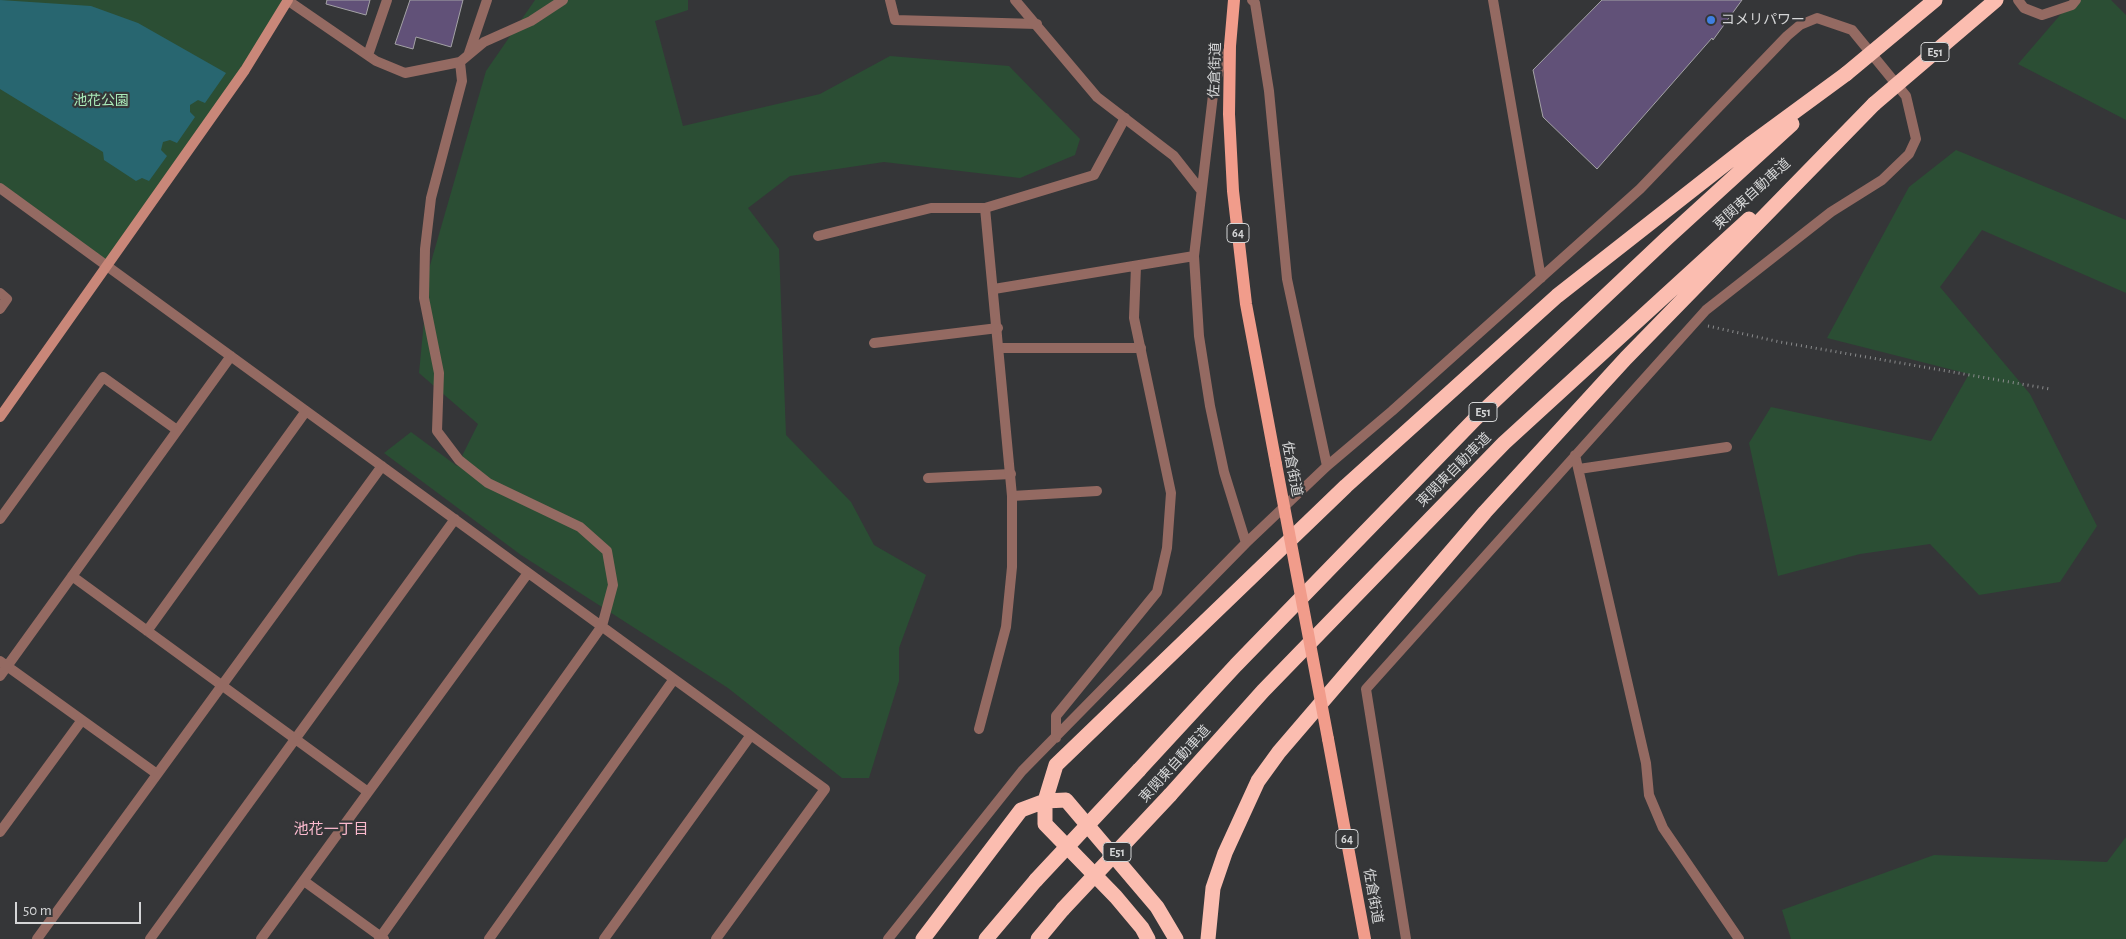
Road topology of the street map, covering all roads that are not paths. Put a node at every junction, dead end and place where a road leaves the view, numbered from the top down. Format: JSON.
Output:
{"nodes":[{"id":1,"x":287,"y":0,"type":"edge"},
{"id":2,"x":387,"y":0,"type":"edge"},
{"id":3,"x":488,"y":0,"type":"edge"},
{"id":4,"x":563,"y":0,"type":"edge"},
{"id":5,"x":890,"y":0,"type":"edge"},
{"id":6,"x":1015,"y":0,"type":"edge"},
{"id":7,"x":1234,"y":0,"type":"edge"},
{"id":8,"x":1252,"y":0,"type":"edge"},
{"id":9,"x":1493,"y":0,"type":"edge"},
{"id":10,"x":1935,"y":0,"type":"edge"},
{"id":11,"x":1996,"y":0,"type":"edge"},
{"id":12,"x":2018,"y":0,"type":"edge"},
{"id":13,"x":2076,"y":0,"type":"edge"},
{"id":14,"x":1036,"y":24,"type":"junction"},
{"id":15,"x":1230,"y":46,"type":"junction"},
{"id":16,"x":469,"y":54,"type":"junction"},
{"id":17,"x":368,"y":55,"type":"junction"},
{"id":18,"x":460,"y":62,"type":"junction"},
{"id":19,"x":1846,"y":74,"type":"junction"},
{"id":20,"x":1874,"y":104,"type":"junction"},
{"id":21,"x":1125,"y":118,"type":"junction"},
{"id":22,"x":0,"y":188,"type":"edge"},
{"id":23,"x":1200,"y":189,"type":"junction"},
{"id":24,"x":985,"y":208,"type":"junction"},
{"id":25,"x":818,"y":236,"type":"dead end"},
{"id":26,"x":1194,"y":256,"type":"junction"},
{"id":27,"x":107,"y":266,"type":"junction"},
{"id":28,"x":1136,"y":266,"type":"junction"},
{"id":29,"x":1541,"y":278,"type":"junction"},
{"id":30,"x":994,"y":289,"type":"junction"},
{"id":31,"x":0,"y":293,"type":"edge"},
{"id":32,"x":0,"y":309,"type":"edge"},
{"id":33,"x":998,"y":328,"type":"junction"},
{"id":34,"x":874,"y":344,"type":"dead end"},
{"id":35,"x":1000,"y":348,"type":"junction"},
{"id":36,"x":1141,"y":348,"type":"junction"},
{"id":37,"x":231,"y":356,"type":"junction"},
{"id":38,"x":306,"y":411,"type":"junction"},
{"id":39,"x":0,"y":417,"type":"edge"},
{"id":40,"x":178,"y":430,"type":"junction"},
{"id":41,"x":1727,"y":446,"type":"dead end"},
{"id":42,"x":1575,"y":455,"type":"junction"},
{"id":43,"x":382,"y":466,"type":"junction"},
{"id":44,"x":1327,"y":466,"type":"junction"},
{"id":45,"x":1579,"y":469,"type":"junction"},
{"id":46,"x":1011,"y":474,"type":"junction"},
{"id":47,"x":928,"y":478,"type":"dead end"},
{"id":48,"x":1097,"y":491,"type":"dead end"},
{"id":49,"x":1012,"y":496,"type":"junction"},
{"id":50,"x":0,"y":519,"type":"edge"},
{"id":51,"x":455,"y":519,"type":"junction"},
{"id":52,"x":1246,"y":543,"type":"junction"},
{"id":53,"x":528,"y":573,"type":"junction"},
{"id":54,"x":72,"y":576,"type":"junction"},
{"id":55,"x":602,"y":626,"type":"junction"},
{"id":56,"x":147,"y":631,"type":"junction"},
{"id":57,"x":3,"y":664,"type":"edge"},
{"id":58,"x":0,"y":676,"type":"edge"},
{"id":59,"x":674,"y":679,"type":"junction"},
{"id":60,"x":222,"y":686,"type":"junction"},
{"id":61,"x":82,"y":720,"type":"junction"},
{"id":62,"x":979,"y":729,"type":"dead end"},
{"id":63,"x":751,"y":735,"type":"junction"},
{"id":64,"x":1056,"y":738,"type":"junction"},
{"id":65,"x":295,"y":739,"type":"junction"},
{"id":66,"x":157,"y":774,"type":"junction"},
{"id":67,"x":368,"y":792,"type":"junction"},
{"id":68,"x":1045,"y":801,"type":"junction"},
{"id":69,"x":0,"y":832,"type":"edge"},
{"id":70,"x":304,"y":880,"type":"junction"},
{"id":71,"x":381,"y":938,"type":"edge"},
{"id":72,"x":37,"y":939,"type":"edge"},
{"id":73,"x":150,"y":939,"type":"edge"},
{"id":74,"x":262,"y":939,"type":"edge"},
{"id":75,"x":490,"y":939,"type":"edge"},
{"id":76,"x":604,"y":939,"type":"edge"},
{"id":77,"x":716,"y":939,"type":"edge"},
{"id":78,"x":888,"y":939,"type":"edge"},
{"id":79,"x":923,"y":939,"type":"edge"},
{"id":80,"x":986,"y":939,"type":"edge"},
{"id":81,"x":1038,"y":939,"type":"edge"},
{"id":82,"x":1148,"y":939,"type":"edge"},
{"id":83,"x":1176,"y":939,"type":"edge"},
{"id":84,"x":1208,"y":939,"type":"edge"},
{"id":85,"x":1365,"y":939,"type":"edge"},
{"id":86,"x":1406,"y":939,"type":"edge"},
{"id":87,"x":1739,"y":939,"type":"edge"}],
"edges":[{"from":1,"to":17,"type":"street"},
{"from":1,"to":27,"type":"street"},
{"from":2,"to":17,"type":"street"},
{"from":3,"to":16,"type":"street"},
{"from":4,"to":16,"type":"street"},
{"from":5,"to":14,"type":"street"},
{"from":6,"to":14,"type":"street"},
{"from":7,"to":15,"type":"main road","name":"佐倉街道","number":"64"},
{"from":8,"to":44,"type":"street"},
{"from":9,"to":29,"type":"street"},
{"from":10,"to":19,"type":"highway","name":"東関東自動車道","number":"E51","bridge":true},
{"from":11,"to":20,"type":"highway","name":"東関東自動車道","number":"E51","bridge":true},
{"from":12,"to":13,"type":"street"},
{"from":14,"to":21,"type":"street"},
{"from":15,"to":23,"type":"street"},
{"from":15,"to":85,"type":"main road","name":"佐倉街道","number":"64","bridge":true},
{"from":16,"to":18,"type":"street"},
{"from":17,"to":18,"type":"street"},
{"from":18,"to":55,"type":"street"},
{"from":19,"to":68,"type":"highway"},
{"from":19,"to":80,"type":"highway","name":"東関東自動車道","number":"E51","bridge":true},
{"from":20,"to":81,"type":"highway","name":"東関東自動車道","number":"E51","bridge":true},
{"from":20,"to":84,"type":"highway"},
{"from":21,"to":23,"type":"street"},
{"from":21,"to":24,"type":"street"},
{"from":22,"to":27,"type":"street"},
{"from":23,"to":26,"type":"street"},
{"from":24,"to":25,"type":"street"},
{"from":24,"to":30,"type":"street"},
{"from":26,"to":28,"type":"street"},
{"from":26,"to":52,"type":"street"},
{"from":27,"to":37,"type":"street"},
{"from":27,"to":39,"type":"street"},
{"from":28,"to":30,"type":"street"},
{"from":28,"to":36,"type":"street"},
{"from":29,"to":42,"type":"street"},
{"from":29,"to":44,"type":"street"},
{"from":30,"to":33,"type":"street"},
{"from":31,"to":32,"type":"street"},
{"from":33,"to":34,"type":"street"},
{"from":33,"to":35,"type":"street"},
{"from":35,"to":36,"type":"street"},
{"from":35,"to":46,"type":"street"},
{"from":36,"to":64,"type":"street"},
{"from":37,"to":38,"type":"street"},
{"from":37,"to":40,"type":"street"},
{"from":38,"to":43,"type":"street"},
{"from":38,"to":56,"type":"street"},
{"from":40,"to":50,"type":"street"},
{"from":40,"to":54,"type":"street"},
{"from":41,"to":45,"type":"street"},
{"from":42,"to":45,"type":"street"},
{"from":42,"to":86,"type":"street"},
{"from":43,"to":51,"type":"street"},
{"from":43,"to":60,"type":"street"},
{"from":44,"to":52,"type":"street"},
{"from":45,"to":87,"type":"street"},
{"from":46,"to":47,"type":"street"},
{"from":46,"to":49,"type":"street"},
{"from":48,"to":49,"type":"street"},
{"from":49,"to":62,"type":"street"},
{"from":51,"to":53,"type":"street"},
{"from":51,"to":65,"type":"street"},
{"from":52,"to":64,"type":"street"},
{"from":53,"to":55,"type":"street"},
{"from":53,"to":67,"type":"street"},
{"from":54,"to":56,"type":"street"},
{"from":54,"to":57,"type":"street"},
{"from":55,"to":59,"type":"street"},
{"from":55,"to":71,"type":"street"},
{"from":56,"to":60,"type":"street"},
{"from":57,"to":58,"type":"street"},
{"from":57,"to":61,"type":"street"},
{"from":59,"to":63,"type":"street"},
{"from":59,"to":75,"type":"street"},
{"from":60,"to":65,"type":"street"},
{"from":60,"to":66,"type":"street"},
{"from":61,"to":66,"type":"street"},
{"from":61,"to":69,"type":"street"},
{"from":63,"to":76,"type":"street"},
{"from":63,"to":77,"type":"street"},
{"from":64,"to":78,"type":"street"},
{"from":65,"to":67,"type":"street"},
{"from":65,"to":73,"type":"street"},
{"from":66,"to":72,"type":"street"},
{"from":67,"to":70,"type":"street"},
{"from":68,"to":79,"type":"highway"},
{"from":68,"to":82,"type":"highway"},
{"from":68,"to":83,"type":"highway"},
{"from":70,"to":71,"type":"street"},
{"from":70,"to":74,"type":"street"}]}
